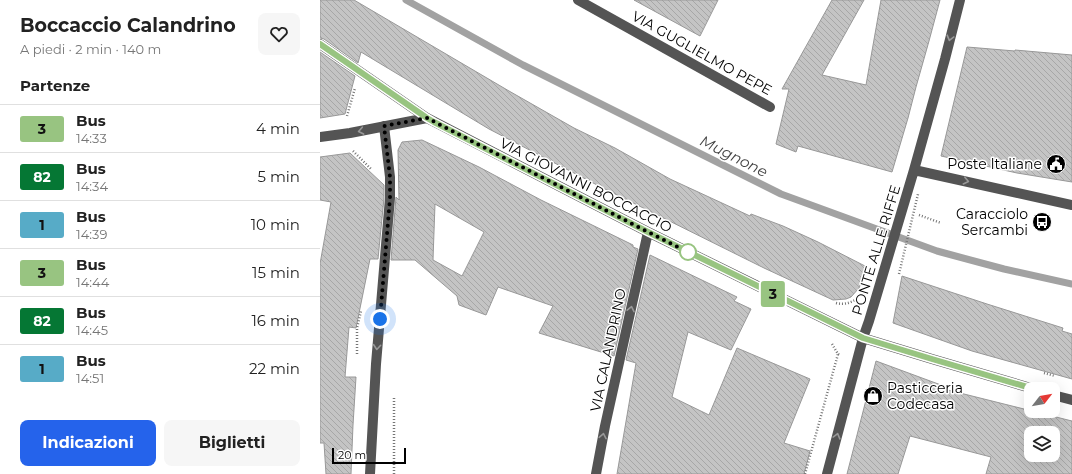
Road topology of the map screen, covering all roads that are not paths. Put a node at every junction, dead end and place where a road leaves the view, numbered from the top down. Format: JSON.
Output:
{"nodes":[{"id":1,"x":578,"y":0,"type":"edge"},
{"id":2,"x":960,"y":0,"type":"edge"},
{"id":3,"x":320,"y":44,"type":"edge"},
{"id":4,"x":770,"y":107,"type":"dead end"},
{"id":5,"x":427,"y":118,"type":"junction"},
{"id":6,"x":384,"y":126,"type":"junction"},
{"id":7,"x":320,"y":137,"type":"edge"},
{"id":8,"x":914,"y":170,"type":"junction"},
{"id":9,"x":1072,"y":206,"type":"edge"},
{"id":10,"x":648,"y":232,"type":"junction"},
{"id":11,"x":863,"y":338,"type":"junction"},
{"id":12,"x":1024,"y":386,"type":"edge"},
{"id":13,"x":1060,"y":397,"type":"edge"},
{"id":14,"x":1072,"y":400,"type":"edge"},
{"id":15,"x":370,"y":474,"type":"edge"},
{"id":16,"x":596,"y":474,"type":"edge"},
{"id":17,"x":827,"y":474,"type":"edge"}],
"edges":[{"from":1,"to":4,"type":"street","name":"VIA GUGLIELMO PEPE"},
{"from":2,"to":8,"type":"street","name":"PONTE ALLE RIFFE","one_way":true},
{"from":3,"to":5,"type":"street","name":"VIA GIOVANNI BOCCACCIO"},
{"from":5,"to":6,"type":"street"},
{"from":5,"to":10,"type":"street","name":"VIA GIOVANNI BOCCACCIO"},
{"from":6,"to":7,"type":"street","one_way":true},
{"from":6,"to":15,"type":"street","one_way":true},
{"from":8,"to":9,"type":"street","one_way":true},
{"from":8,"to":11,"type":"street","name":"PONTE ALLE RIFFE"},
{"from":10,"to":11,"type":"street","name":"VIA GIOVANNI BOCCACCIO"},
{"from":16,"to":10,"type":"street","name":"VIA CALANDRINO","one_way":true},
{"from":11,"to":12,"type":"street","name":"VIA GIOVANNI BOCCACCIO"},
{"from":17,"to":11,"type":"street","name":"PONTE ALLE RIFFE","one_way":true},
{"from":13,"to":14,"type":"street"}]}
